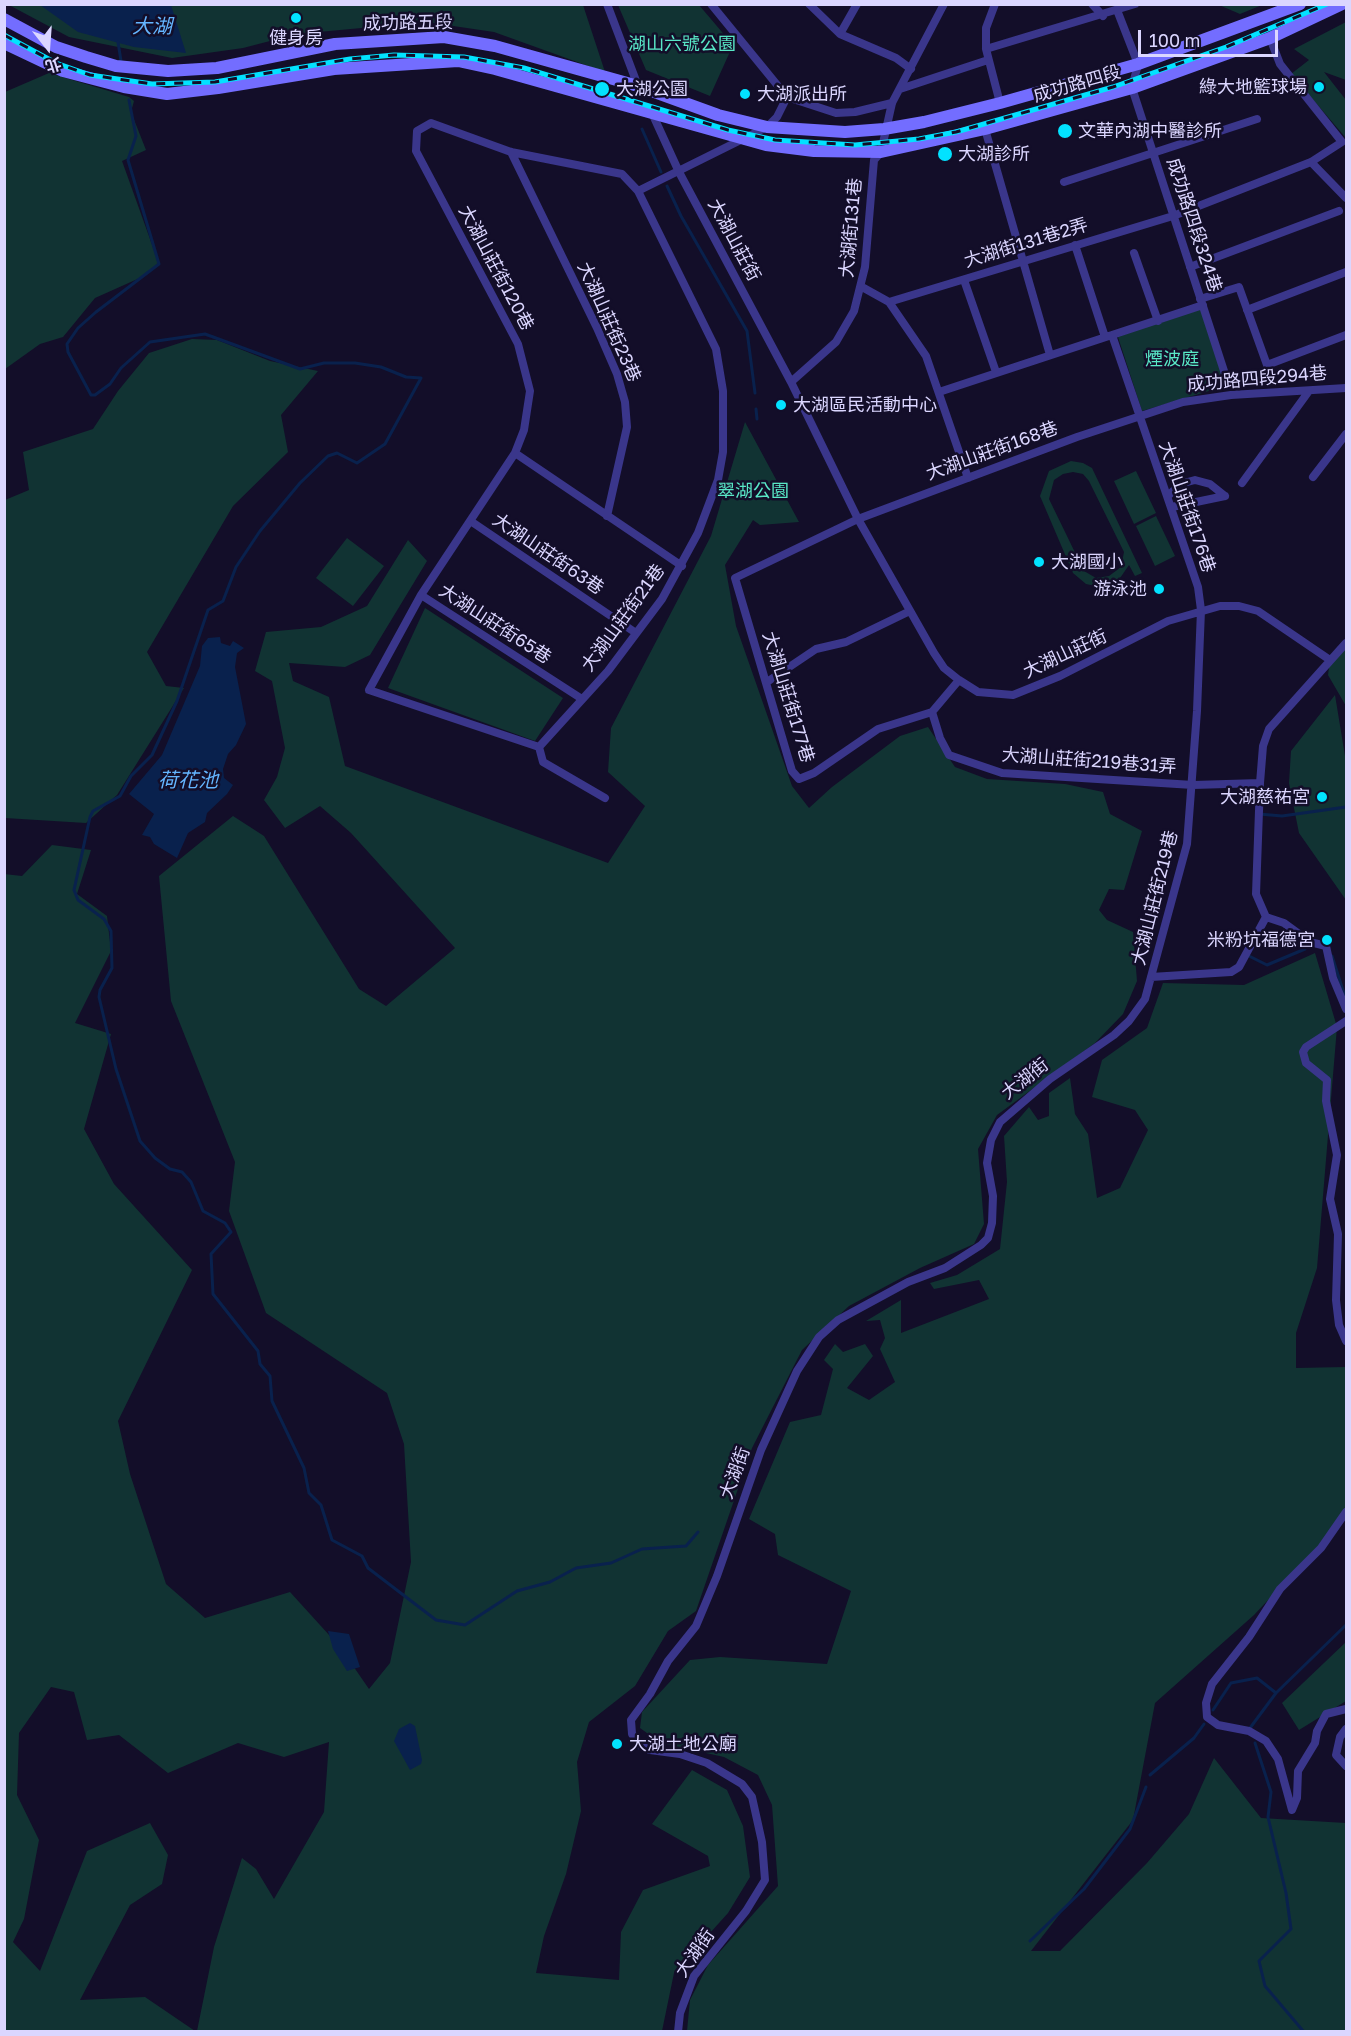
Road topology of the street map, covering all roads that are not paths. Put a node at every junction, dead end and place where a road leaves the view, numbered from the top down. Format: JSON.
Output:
{"nodes":[{"id":1,"x":607,"y":4,"type":"edge"},
{"id":2,"x":711,"y":4,"type":"edge"},
{"id":3,"x":808,"y":4,"type":"edge"},
{"id":4,"x":857,"y":4,"type":"edge"},
{"id":5,"x":944,"y":4,"type":"edge"},
{"id":6,"x":995,"y":4,"type":"edge"},
{"id":7,"x":1092,"y":4,"type":"edge"},
{"id":8,"x":1135,"y":4,"type":"edge"},
{"id":9,"x":1300,"y":4,"type":"edge"},
{"id":10,"x":1342,"y":4,"type":"edge"},
{"id":11,"x":1117,"y":10,"type":"junction"},
{"id":12,"x":1103,"y":16,"type":"junction"},
{"id":13,"x":4,"y":19,"type":"edge"},
{"id":14,"x":840,"y":34,"type":"junction"},
{"id":15,"x":1270,"y":38,"type":"junction"},
{"id":16,"x":4,"y":44,"type":"edge"},
{"id":17,"x":986,"y":49,"type":"junction"},
{"id":18,"x":988,"y":60,"type":"junction"},
{"id":19,"x":1138,"y":64,"type":"junction"},
{"id":20,"x":911,"y":69,"type":"junction"},
{"id":21,"x":638,"y":86,"type":"junction"},
{"id":22,"x":1132,"y":88,"type":"junction"},
{"id":23,"x":900,"y":89,"type":"junction"},
{"id":24,"x":787,"y":97,"type":"junction"},
{"id":25,"x":892,"y":103,"type":"junction"},
{"id":26,"x":1000,"y":104,"type":"junction"},
{"id":27,"x":652,"y":113,"type":"junction"},
{"id":28,"x":1257,"y":119,"type":"dead end"},
{"id":29,"x":767,"y":126,"type":"junction"},
{"id":30,"x":884,"y":129,"type":"junction"},
{"id":31,"x":985,"y":129,"type":"junction"},
{"id":32,"x":745,"y":140,"type":"junction"},
{"id":33,"x":511,"y":152,"type":"junction"},
{"id":34,"x":881,"y":152,"type":"junction"},
{"id":35,"x":1153,"y":154,"type":"junction"},
{"id":36,"x":1311,"y":162,"type":"junction"},
{"id":37,"x":679,"y":172,"type":"junction"},
{"id":38,"x":1064,"y":182,"type":"dead end"},
{"id":39,"x":638,"y":191,"type":"junction"},
{"id":40,"x":1347,"y":198,"type":"edge"},
{"id":41,"x":1339,"y":211,"type":"dead end"},
{"id":42,"x":1173,"y":216,"type":"junction"},
{"id":43,"x":1075,"y":245,"type":"junction"},
{"id":44,"x":1134,"y":253,"type":"dead end"},
{"id":45,"x":1022,"y":261,"type":"junction"},
{"id":46,"x":1190,"y":267,"type":"junction"},
{"id":47,"x":1347,"y":272,"type":"edge"},
{"id":48,"x":964,"y":280,"type":"junction"},
{"id":49,"x":862,"y":287,"type":"junction"},
{"id":50,"x":889,"y":302,"type":"junction"},
{"id":51,"x":1202,"y":302,"type":"junction"},
{"id":52,"x":1247,"y":310,"type":"junction"},
{"id":53,"x":1158,"y":321,"type":"junction"},
{"id":54,"x":1347,"y":335,"type":"edge"},
{"id":55,"x":1108,"y":336,"type":"junction"},
{"id":56,"x":1050,"y":355,"type":"junction"},
{"id":57,"x":996,"y":372,"type":"junction"},
{"id":58,"x":1225,"y":374,"type":"dead end"},
{"id":59,"x":790,"y":382,"type":"junction"},
{"id":60,"x":1347,"y":388,"type":"edge"},
{"id":61,"x":1309,"y":391,"type":"junction"},
{"id":62,"x":939,"y":392,"type":"junction"},
{"id":63,"x":1137,"y":416,"type":"junction"},
{"id":64,"x":1347,"y":434,"type":"edge"},
{"id":65,"x":515,"y":453,"type":"junction"},
{"id":66,"x":1313,"y":477,"type":"dead end"},
{"id":67,"x":968,"y":478,"type":"junction"},
{"id":68,"x":1242,"y":483,"type":"dead end"},
{"id":69,"x":1168,"y":496,"type":"junction"},
{"id":70,"x":1172,"y":507,"type":"junction"},
{"id":71,"x":607,"y":516,"type":"junction"},
{"id":72,"x":858,"y":519,"type":"junction"},
{"id":73,"x":472,"y":522,"type":"junction"},
{"id":74,"x":681,"y":566,"type":"junction"},
{"id":75,"x":735,"y":578,"type":"joint"},
{"id":76,"x":421,"y":595,"type":"junction"},
{"id":77,"x":1201,"y":610,"type":"junction"},
{"id":78,"x":910,"y":611,"type":"junction"},
{"id":79,"x":636,"y":633,"type":"junction"},
{"id":80,"x":1347,"y":643,"type":"edge"},
{"id":81,"x":1330,"y":660,"type":"junction"},
{"id":82,"x":959,"y":680,"type":"junction"},
{"id":83,"x":767,"y":682,"type":"junction"},
{"id":84,"x":582,"y":699,"type":"junction"},
{"id":85,"x":932,"y":712,"type":"junction"},
{"id":86,"x":538,"y":747,"type":"junction"},
{"id":87,"x":1260,"y":783,"type":"junction"},
{"id":88,"x":1193,"y":785,"type":"junction"},
{"id":89,"x":604,"y":798,"type":"dead end"},
{"id":90,"x":1266,"y":916,"type":"junction"},
{"id":91,"x":1151,"y":977,"type":"junction"},
{"id":92,"x":1347,"y":1009,"type":"edge"},
{"id":93,"x":1347,"y":1021,"type":"edge"},
{"id":94,"x":1347,"y":1341,"type":"edge"},
{"id":95,"x":1347,"y":1512,"type":"edge"},
{"id":96,"x":1347,"y":1709,"type":"edge"},
{"id":97,"x":1347,"y":1729,"type":"edge"},
{"id":98,"x":1347,"y":1766,"type":"edge"},
{"id":99,"x":678,"y":2031,"type":"edge"}],
"edges":[{"from":1,"to":21,"type":"street"},
{"from":2,"to":24,"type":"street"},
{"from":3,"to":14,"type":"street"},
{"from":4,"to":14,"type":"street"},
{"from":5,"to":20,"type":"street","name":"大湖街131巷"},
{"from":6,"to":17,"type":"street"},
{"from":7,"to":12,"type":"street"},
{"from":8,"to":11,"type":"street"},
{"from":9,"to":19,"type":"main road","name":"成功路四段"},
{"from":10,"to":15,"type":"main road","name":"成功路四段"},
{"from":11,"to":12,"type":"street"},
{"from":11,"to":19,"type":"street"},
{"from":12,"to":17,"type":"street"},
{"from":13,"to":21,"type":"main road","name":"成功路五段"},
{"from":14,"to":20,"type":"street"},
{"from":15,"to":22,"type":"main road","name":"成功路四段"},
{"from":15,"to":36,"type":"street"},
{"from":16,"to":27,"type":"main road"},
{"from":17,"to":18,"type":"street"},
{"from":18,"to":23,"type":"street"},
{"from":18,"to":26,"type":"street"},
{"from":19,"to":22,"type":"street"},
{"from":19,"to":26,"type":"main road","name":"成功路四段"},
{"from":20,"to":23,"type":"street","name":"大湖街131巷"},
{"from":21,"to":29,"type":"main road","name":"成功路五段"},
{"from":22,"to":31,"type":"main road","name":"成功路四段"},
{"from":22,"to":35,"type":"street","name":"成功路四段324巷"},
{"from":23,"to":25,"type":"street","name":"大湖街131巷"},
{"from":24,"to":25,"type":"street"},
{"from":24,"to":29,"type":"street"},
{"from":25,"to":30,"type":"street","name":"大湖街131巷"},
{"from":26,"to":30,"type":"main road","name":"成功路四段"},
{"from":27,"to":32,"type":"main road"},
{"from":27,"to":37,"type":"street","name":"大湖山莊街"},
{"from":28,"to":35,"type":"street"},
{"from":29,"to":30,"type":"main road","name":"成功路五段"},
{"from":29,"to":32,"type":"street"},
{"from":30,"to":34,"type":"street","name":"大湖街131巷"},
{"from":31,"to":34,"type":"main road","name":"成功路四段"},
{"from":31,"to":45,"type":"street"},
{"from":32,"to":34,"type":"main road"},
{"from":32,"to":37,"type":"street"},
{"from":33,"to":39,"type":"street","name":"大湖山莊街120巷"},
{"from":33,"to":65,"type":"street","name":"大湖山莊街120巷"},
{"from":33,"to":71,"type":"street","name":"大湖山莊街23巷"},
{"from":34,"to":49,"type":"street","name":"大湖街131巷"},
{"from":35,"to":38,"type":"street"},
{"from":35,"to":42,"type":"street","name":"成功路四段324巷"},
{"from":36,"to":40,"type":"street"},
{"from":36,"to":42,"type":"street","name":"大湖街131巷2弄"},
{"from":37,"to":39,"type":"street"},
{"from":37,"to":59,"type":"street","name":"大湖山莊街"},
{"from":39,"to":74,"type":"street","name":"大湖山莊街21巷"},
{"from":41,"to":46,"type":"street"},
{"from":42,"to":43,"type":"street","name":"大湖街131巷2弄"},
{"from":42,"to":46,"type":"street","name":"成功路四段324巷"},
{"from":43,"to":45,"type":"street","name":"大湖街131巷2弄"},
{"from":43,"to":55,"type":"street","name":"大湖山莊街176巷"},
{"from":44,"to":53,"type":"street"},
{"from":45,"to":48,"type":"street","name":"大湖街131巷2弄"},
{"from":45,"to":56,"type":"street"},
{"from":46,"to":51,"type":"street","name":"成功路四段324巷"},
{"from":47,"to":52,"type":"street"},
{"from":48,"to":50,"type":"street","name":"大湖街131巷2弄"},
{"from":48,"to":57,"type":"street"},
{"from":49,"to":50,"type":"street","name":"大湖街131巷"},
{"from":49,"to":59,"type":"street"},
{"from":50,"to":62,"type":"street","name":"大湖街131巷"},
{"from":51,"to":52,"type":"street"},
{"from":51,"to":53,"type":"street"},
{"from":51,"to":58,"type":"street","name":"成功路四段324巷"},
{"from":52,"to":54,"type":"street"},
{"from":53,"to":55,"type":"street"},
{"from":55,"to":56,"type":"street"},
{"from":55,"to":63,"type":"street","name":"大湖山莊街176巷"},
{"from":56,"to":57,"type":"street"},
{"from":57,"to":62,"type":"street"},
{"from":59,"to":72,"type":"street","name":"大湖山莊街"},
{"from":60,"to":61,"type":"street","name":"成功路四段294巷"},
{"from":61,"to":63,"type":"street","name":"成功路四段294巷"},
{"from":61,"to":68,"type":"street"},
{"from":62,"to":67,"type":"street","name":"大湖街131巷"},
{"from":63,"to":67,"type":"street","name":"大湖山莊街168巷"},
{"from":63,"to":69,"type":"street","name":"大湖山莊街176巷"},
{"from":64,"to":66,"type":"street"},
{"from":65,"to":71,"type":"street"},
{"from":65,"to":73,"type":"street","name":"大湖山莊街120巷"},
{"from":67,"to":72,"type":"street","name":"大湖山莊街168巷"},
{"from":69,"to":70,"type":"street","name":"大湖山莊街176巷"},
{"from":69,"to":70,"type":"street"},
{"from":70,"to":77,"type":"street","name":"大湖山莊街176巷"},
{"from":71,"to":74,"type":"street"},
{"from":72,"to":75,"type":"street","name":"大湖山莊街168巷"},
{"from":72,"to":78,"type":"street","name":"大湖山莊街"},
{"from":73,"to":76,"type":"street","name":"大湖山莊街120巷"},
{"from":73,"to":79,"type":"street","name":"大湖山莊街63巷"},
{"from":74,"to":79,"type":"street","name":"大湖山莊街21巷"},
{"from":75,"to":83,"type":"street","name":"大湖山莊街177巷"},
{"from":76,"to":84,"type":"street","name":"大湖山莊街65巷"},
{"from":76,"to":86,"type":"street","name":"大湖山莊街120巷"},
{"from":77,"to":81,"type":"street","name":"大湖山莊街"},
{"from":77,"to":82,"type":"street","name":"大湖山莊街"},
{"from":77,"to":88,"type":"street","name":"大湖山莊街219巷"},
{"from":78,"to":82,"type":"street","name":"大湖山莊街"},
{"from":78,"to":83,"type":"street"},
{"from":79,"to":84,"type":"street","name":"大湖山莊街21巷"},
{"from":80,"to":81,"type":"street"},
{"from":81,"to":87,"type":"street"},
{"from":82,"to":85,"type":"street"},
{"from":83,"to":85,"type":"street","name":"大湖山莊街177巷"},
{"from":84,"to":86,"type":"street","name":"大湖山莊街21巷"},
{"from":85,"to":88,"type":"street","name":"大湖山莊街219巷31弄"},
{"from":86,"to":89,"type":"street"},
{"from":87,"to":88,"type":"street","name":"大湖山莊街219巷31弄"},
{"from":87,"to":90,"type":"street"},
{"from":88,"to":91,"type":"street","name":"大湖山莊街219巷"},
{"from":90,"to":91,"type":"street","name":"大湖山莊街219巷"},
{"from":90,"to":92,"type":"street"},
{"from":91,"to":99,"type":"street","name":"大湖街"},
{"from":93,"to":94,"type":"street"},
{"from":95,"to":96,"type":"street"},
{"from":97,"to":98,"type":"street"}]}
